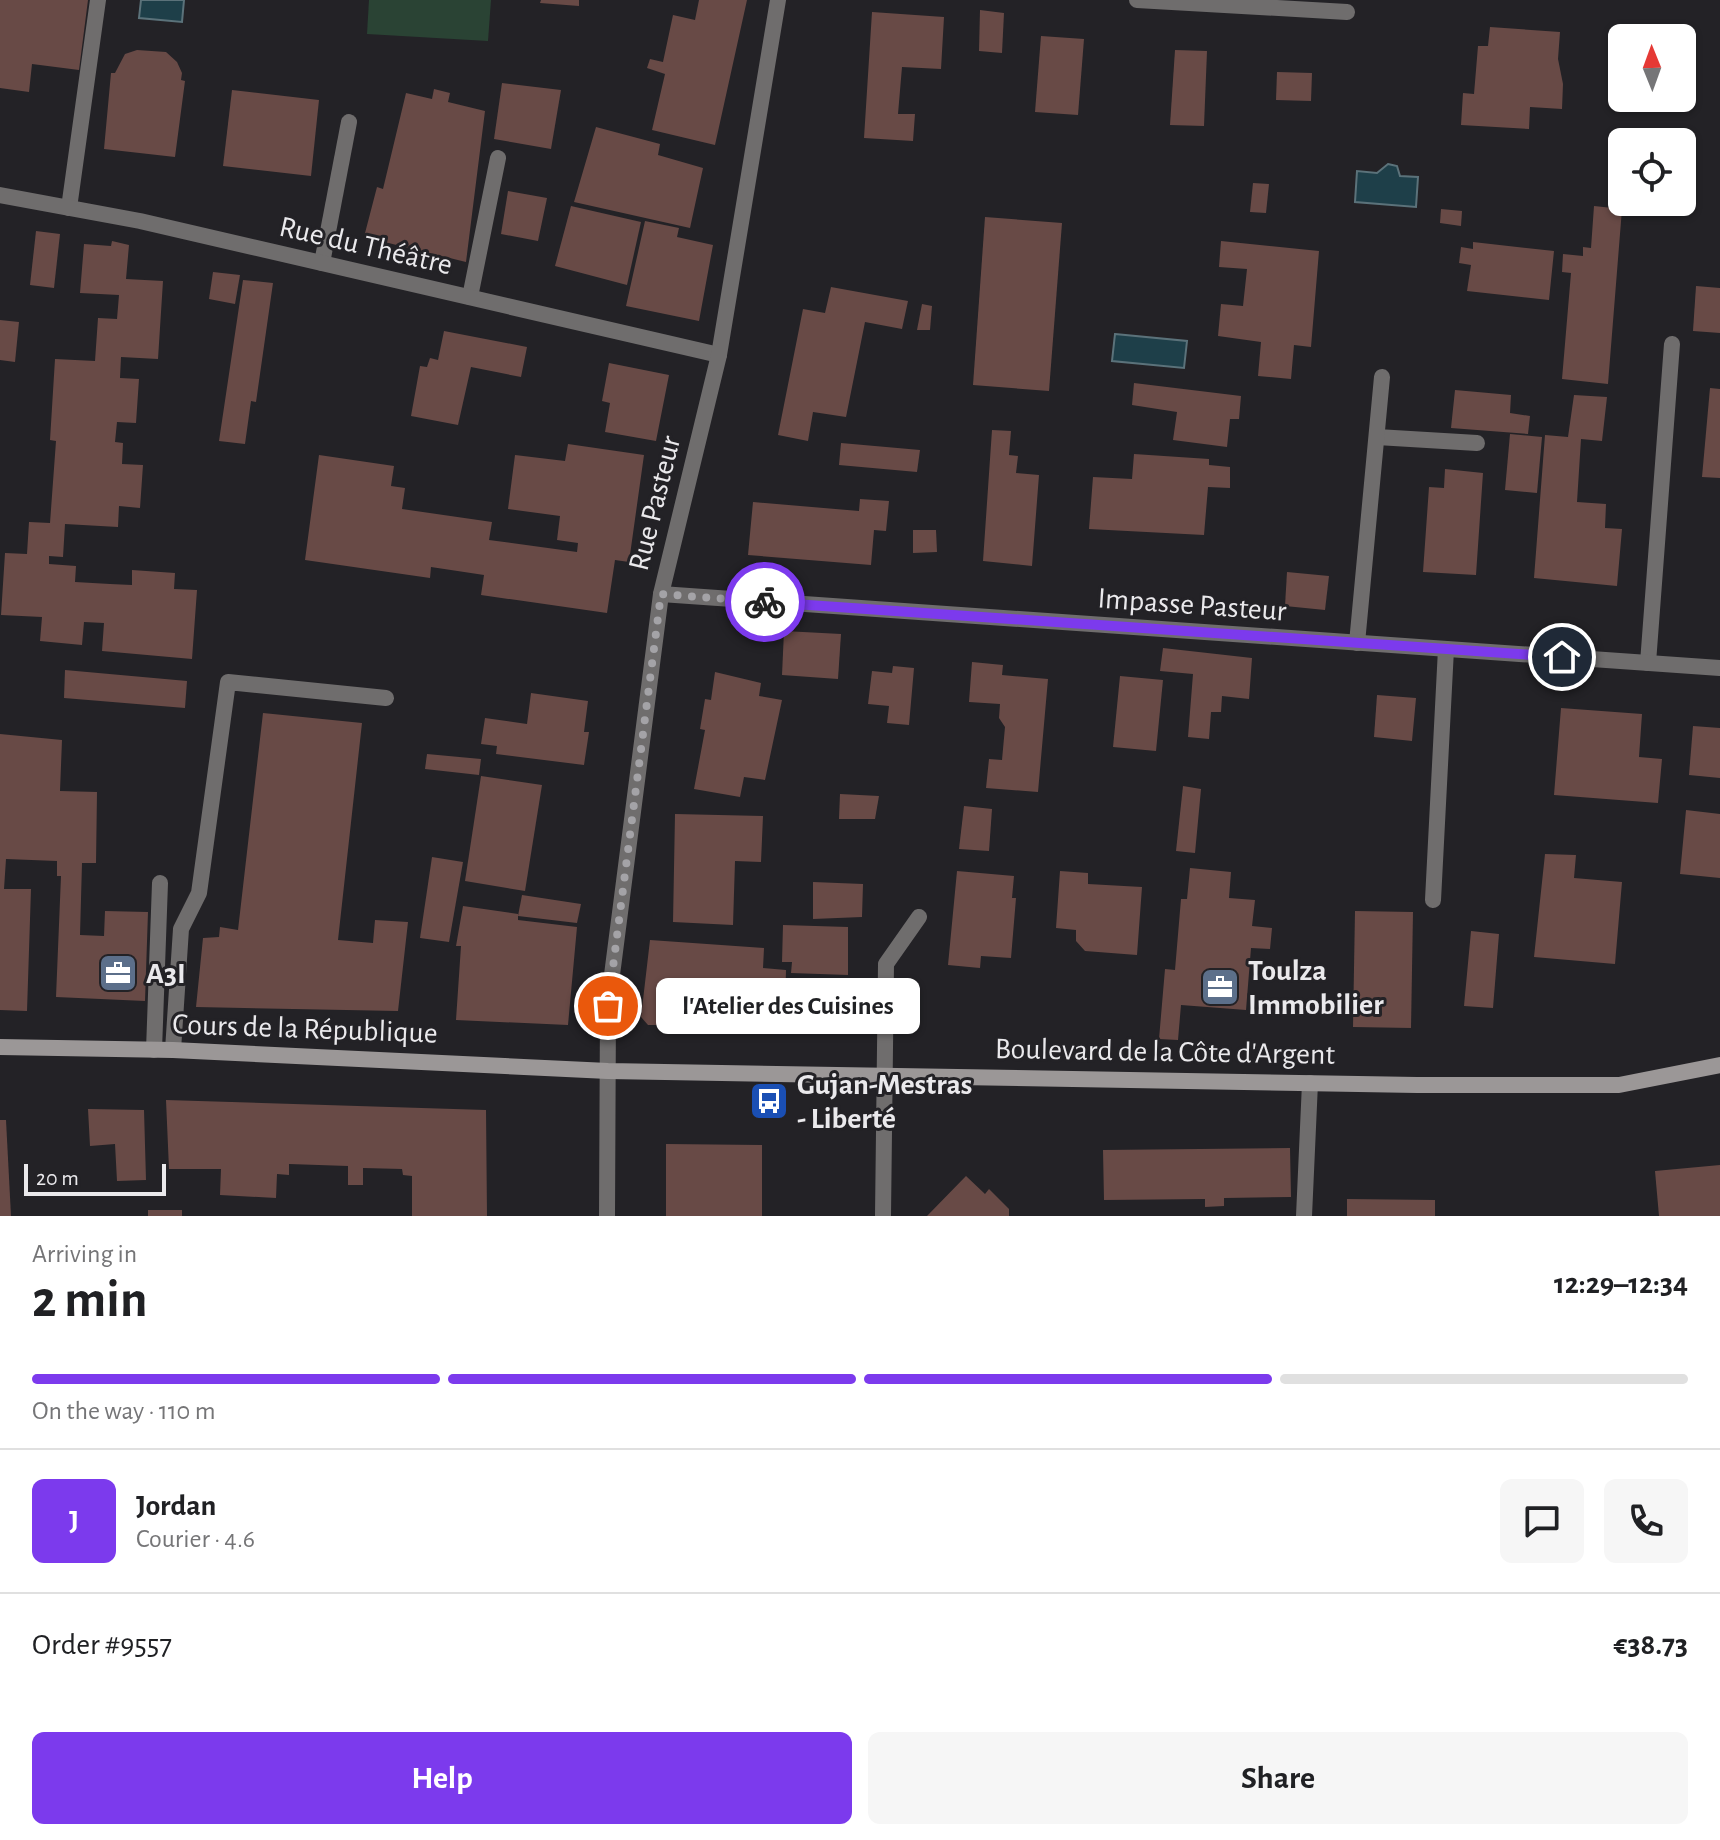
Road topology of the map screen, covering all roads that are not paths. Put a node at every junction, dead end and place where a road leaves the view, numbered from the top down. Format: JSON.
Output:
{"nodes":[{"id":1,"x":98,"y":0,"type":"edge"},
{"id":2,"x":778,"y":0,"type":"edge"},
{"id":3,"x":1137,"y":0,"type":"edge"},
{"id":4,"x":1347,"y":12,"type":"dead end"},
{"id":5,"x":349,"y":122,"type":"dead end"},
{"id":6,"x":498,"y":158,"type":"dead end"},
{"id":7,"x":0,"y":195,"type":"edge"},
{"id":8,"x":69,"y":208,"type":"junction"},
{"id":9,"x":322,"y":263,"type":"junction"},
{"id":10,"x":470,"y":297,"type":"junction"},
{"id":11,"x":1672,"y":344,"type":"dead end"},
{"id":12,"x":719,"y":355,"type":"junction"},
{"id":13,"x":1382,"y":377,"type":"dead end"},
{"id":14,"x":1377,"y":437,"type":"junction"},
{"id":15,"x":1477,"y":443,"type":"dead end"},
{"id":16,"x":661,"y":594,"type":"junction"},
{"id":17,"x":1357,"y":643,"type":"junction"},
{"id":18,"x":1446,"y":649,"type":"junction"},
{"id":19,"x":1648,"y":663,"type":"junction"},
{"id":20,"x":1720,"y":668,"type":"edge"},
{"id":21,"x":386,"y":698,"type":"dead end"},
{"id":22,"x":160,"y":883,"type":"dead end"},
{"id":23,"x":1433,"y":900,"type":"dead end"},
{"id":24,"x":919,"y":917,"type":"dead end"},
{"id":25,"x":0,"y":1047,"type":"edge"},
{"id":26,"x":154,"y":1050,"type":"junction"},
{"id":27,"x":173,"y":1050,"type":"junction"},
{"id":28,"x":1720,"y":1065,"type":"edge"},
{"id":29,"x":608,"y":1071,"type":"junction"},
{"id":30,"x":885,"y":1074,"type":"junction"},
{"id":31,"x":1310,"y":1083,"type":"junction"},
{"id":32,"x":607,"y":1216,"type":"edge"},
{"id":33,"x":883,"y":1216,"type":"edge"},
{"id":34,"x":1304,"y":1216,"type":"edge"}],
"edges":[{"from":1,"to":8,"type":"street"},
{"from":2,"to":12,"type":"street","name":"Rue Pasteur"},
{"from":3,"to":4,"type":"street"},
{"from":5,"to":9,"type":"street"},
{"from":6,"to":10,"type":"street"},
{"from":7,"to":8,"type":"street","name":"Rue du Théâtre"},
{"from":8,"to":9,"type":"street","name":"Rue du Théâtre"},
{"from":9,"to":10,"type":"street","name":"Rue du Théâtre"},
{"from":10,"to":12,"type":"street","name":"Rue du Théâtre"},
{"from":11,"to":19,"type":"street"},
{"from":12,"to":16,"type":"street","name":"Rue Pasteur"},
{"from":13,"to":14,"type":"street"},
{"from":14,"to":15,"type":"street"},
{"from":14,"to":17,"type":"street"},
{"from":16,"to":17,"type":"street","name":"Impasse Pasteur"},
{"from":16,"to":29,"type":"street","name":"Rue Pasteur"},
{"from":17,"to":18,"type":"street","name":"Impasse Pasteur"},
{"from":18,"to":19,"type":"street","name":"Impasse Pasteur"},
{"from":18,"to":23,"type":"street"},
{"from":19,"to":20,"type":"street","name":"Impasse Pasteur"},
{"from":21,"to":27,"type":"street"},
{"from":22,"to":26,"type":"street"},
{"from":24,"to":30,"type":"street"},
{"from":25,"to":26,"type":"main road","name":"Cours de la République"},
{"from":26,"to":27,"type":"main road","name":"Cours de la République"},
{"from":27,"to":29,"type":"main road","name":"Cours de la République"},
{"from":28,"to":31,"type":"main road","name":"Boulevard de la Côte d'Argent"},
{"from":29,"to":30,"type":"main road","name":"Boulevard de la Côte d'Argent"},
{"from":29,"to":32,"type":"street","name":"Rue Pasteur"},
{"from":30,"to":31,"type":"main road","name":"Boulevard de la Côte d'Argent"},
{"from":30,"to":33,"type":"street"},
{"from":31,"to":34,"type":"street"}]}
